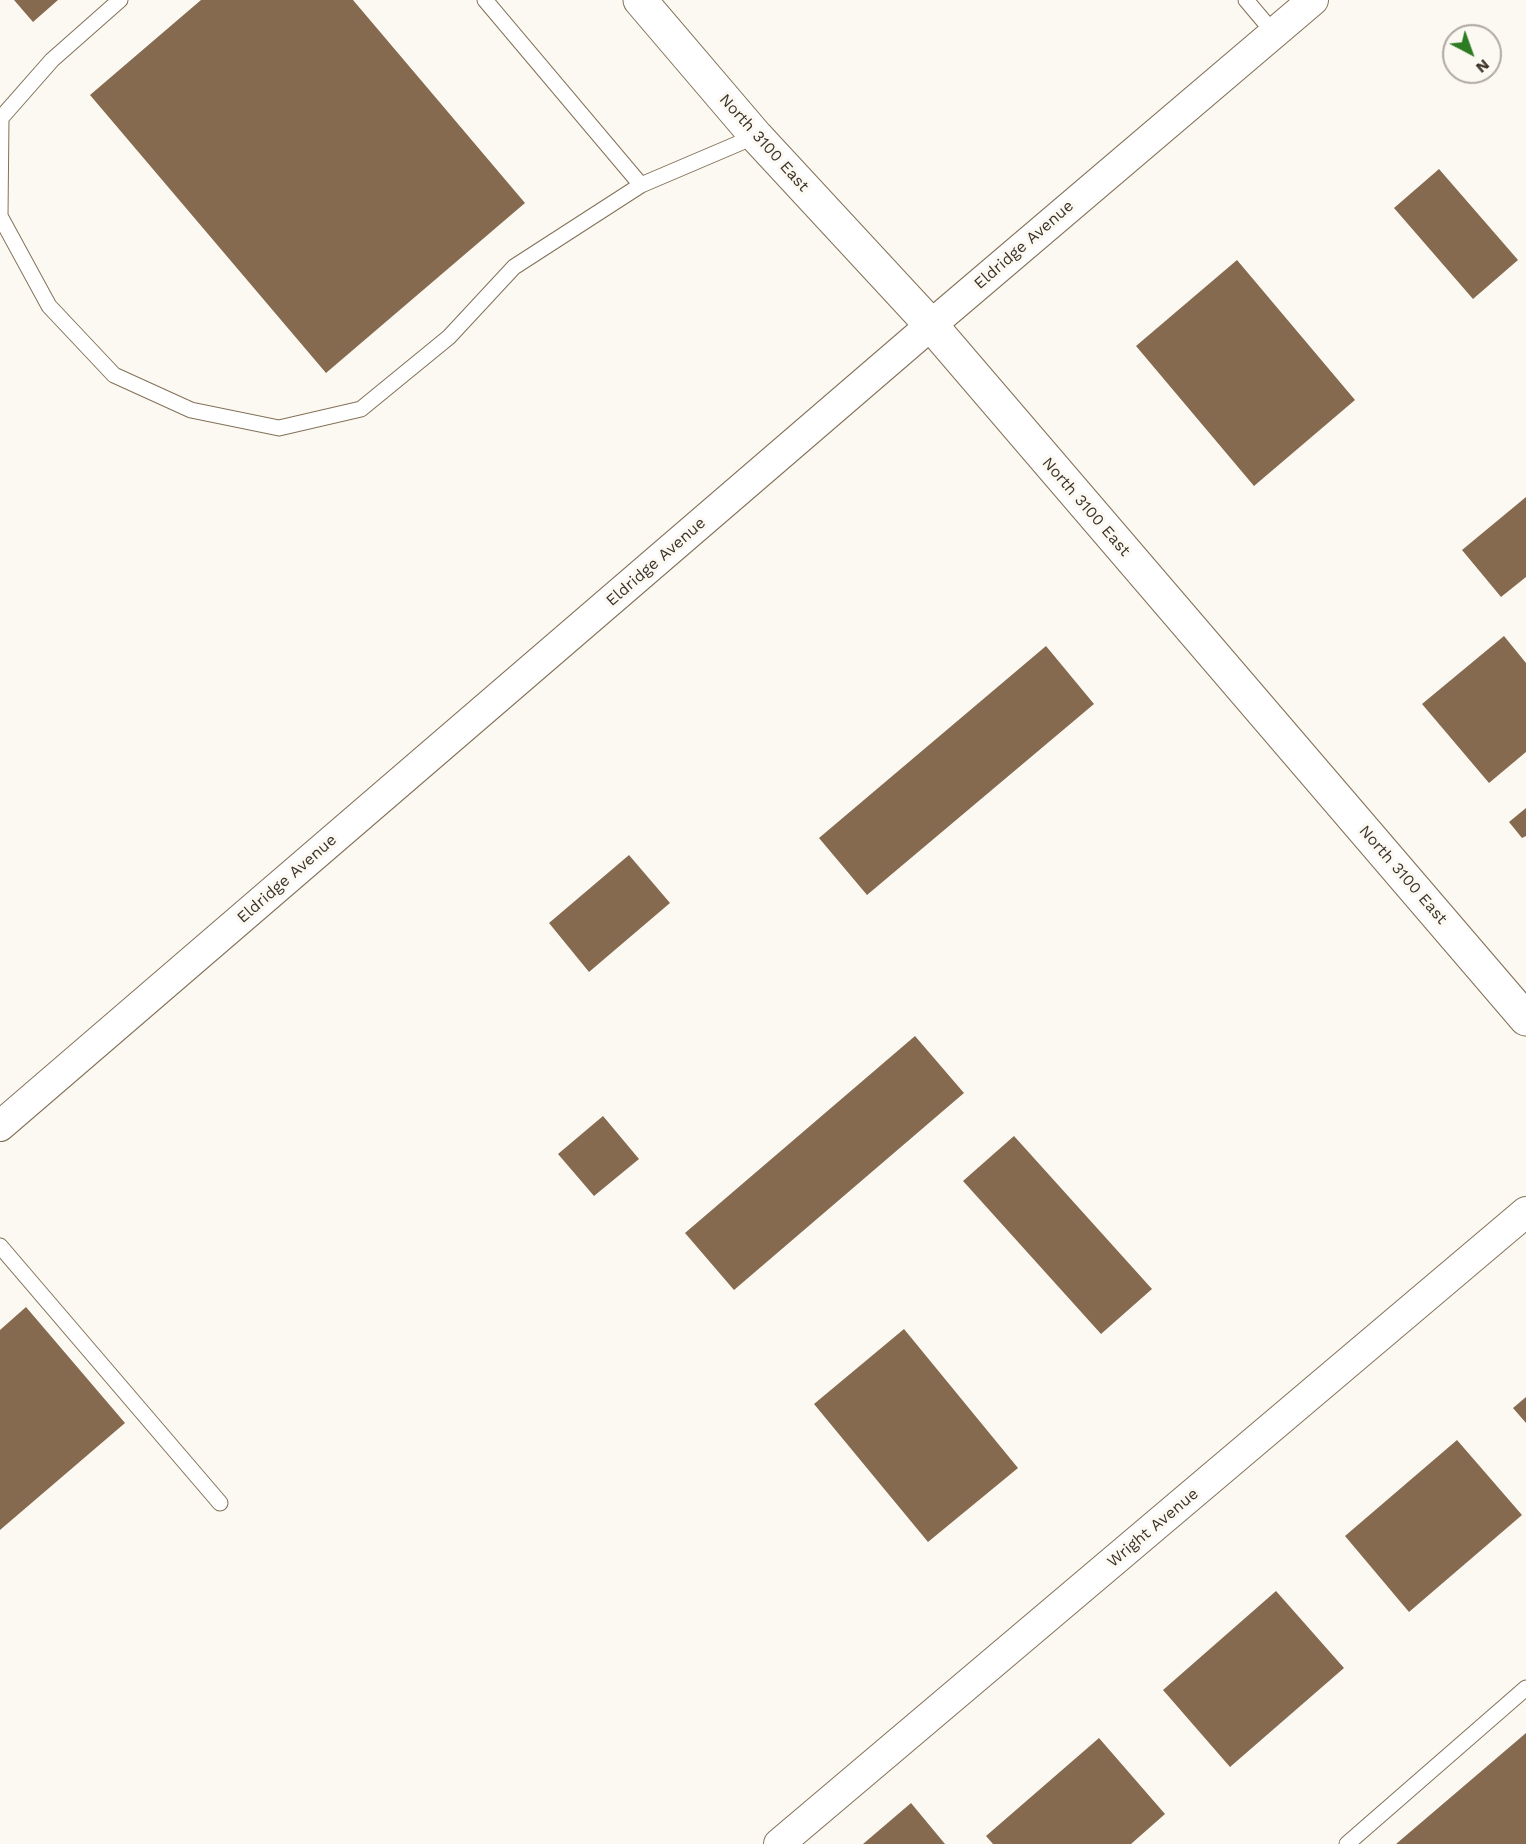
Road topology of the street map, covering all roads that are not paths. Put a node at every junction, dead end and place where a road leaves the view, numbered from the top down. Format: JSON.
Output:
{"nodes":[{"id":1,"x":120,"y":0,"type":"edge"},
{"id":2,"x":485,"y":0,"type":"edge"},
{"id":3,"x":640,"y":0,"type":"edge"},
{"id":4,"x":1245,"y":0,"type":"edge"},
{"id":5,"x":1313,"y":0,"type":"edge"},
{"id":6,"x":1273,"y":32,"type":"junction"},
{"id":7,"x":756,"y":136,"type":"junction"},
{"id":8,"x":641,"y":185,"type":"junction"},
{"id":9,"x":930,"y":325,"type":"junction"},
{"id":10,"x":1526,"y":1019,"type":"edge"},
{"id":11,"x":0,"y":1126,"type":"edge"},
{"id":12,"x":1526,"y":1212,"type":"edge"},
{"id":13,"x":0,"y":1246,"type":"edge"},
{"id":14,"x":220,"y":1503,"type":"dead end"},
{"id":15,"x":1526,"y":1688,"type":"edge"},
{"id":16,"x":779,"y":1844,"type":"edge"},
{"id":17,"x":1347,"y":1844,"type":"edge"}],
"edges":[{"from":1,"to":8,"type":"lane"},
{"from":2,"to":8,"type":"lane"},
{"from":3,"to":7,"type":"main road","name":"North 3100 East"},
{"from":4,"to":6,"type":"lane"},
{"from":5,"to":6,"type":"street","name":"Eldridge Avenue"},
{"from":6,"to":9,"type":"street","name":"Eldridge Avenue"},
{"from":7,"to":8,"type":"lane"},
{"from":7,"to":9,"type":"main road","name":"North 3100 East"},
{"from":9,"to":10,"type":"main road","name":"North 3100 East"},
{"from":9,"to":11,"type":"street","name":"Eldridge Avenue"},
{"from":12,"to":16,"type":"street","name":"Wright Avenue"},
{"from":13,"to":14,"type":"lane"},
{"from":15,"to":17,"type":"lane"}]}
